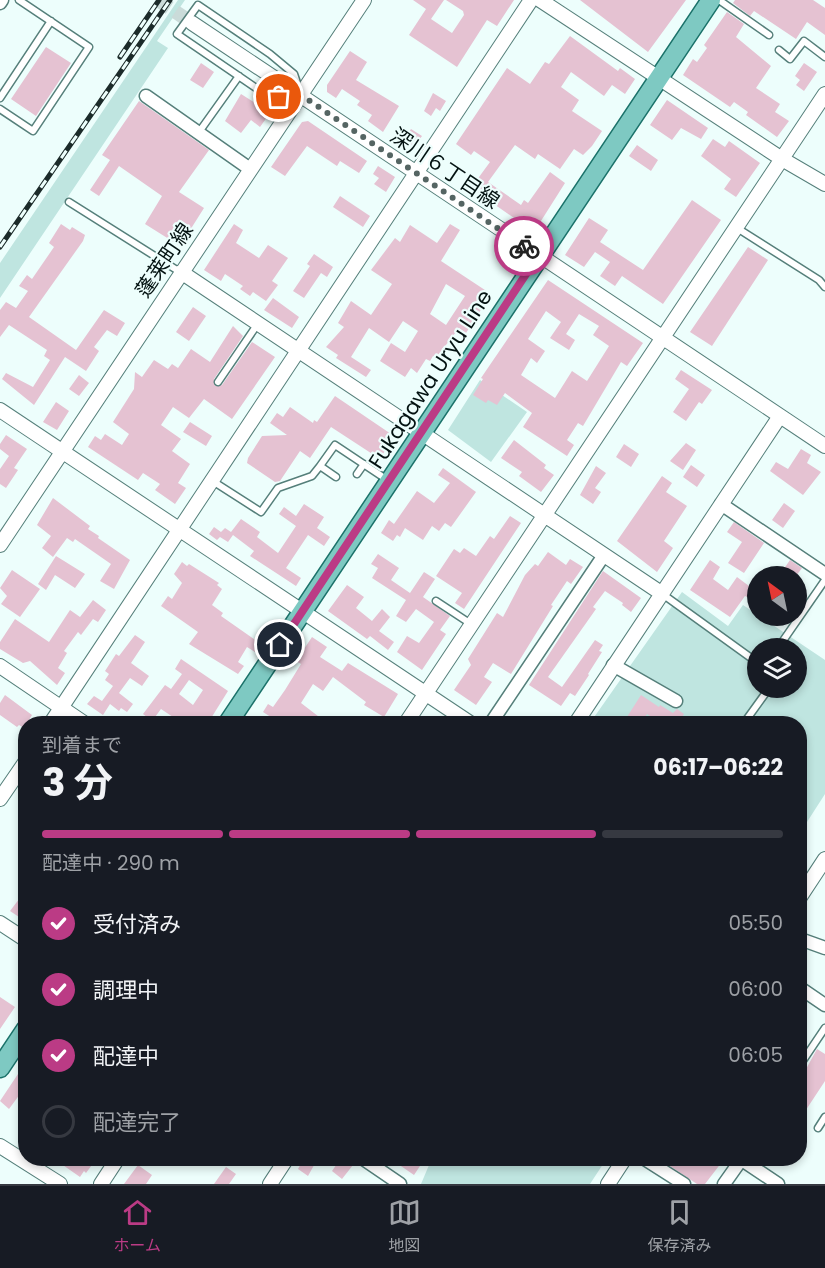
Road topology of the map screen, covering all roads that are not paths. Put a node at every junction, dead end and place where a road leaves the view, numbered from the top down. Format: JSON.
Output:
{"nodes":[{"id":1,"x":19,"y":0,"type":"edge"},
{"id":2,"x":364,"y":0,"type":"edge"},
{"id":3,"x":531,"y":0,"type":"edge"},
{"id":4,"x":540,"y":0,"type":"edge"},
{"id":5,"x":711,"y":0,"type":"edge"},
{"id":6,"x":719,"y":0,"type":"edge"},
{"id":7,"x":51,"y":21,"type":"junction"},
{"id":8,"x":192,"y":23,"type":"tunnel mouth"},
{"id":9,"x":769,"y":35,"type":"dead end"},
{"id":10,"x":778,"y":50,"type":"dead end"},
{"id":11,"x":825,"y":57,"type":"edge"},
{"id":12,"x":239,"y":76,"type":"junction"},
{"id":13,"x":658,"y":78,"type":"junction"},
{"id":14,"x":825,"y":94,"type":"edge"},
{"id":15,"x":301,"y":95,"type":"junction"},
{"id":16,"x":146,"y":96,"type":"dead end"},
{"id":17,"x":0,"y":98,"type":"edge"},
{"id":18,"x":0,"y":109,"type":"edge"},
{"id":19,"x":199,"y":133,"type":"junction"},
{"id":20,"x":782,"y":159,"type":"junction"},
{"id":21,"x":250,"y":169,"type":"junction"},
{"id":22,"x":416,"y":174,"type":"junction"},
{"id":23,"x":825,"y":184,"type":"edge"},
{"id":24,"x":69,"y":202,"type":"dead end"},
{"id":25,"x":737,"y":228,"type":"junction"},
{"id":26,"x":538,"y":256,"type":"junction"},
{"id":27,"x":181,"y":273,"type":"junction"},
{"id":28,"x":822,"y":280,"type":"edge"},
{"id":29,"x":825,"y":287,"type":"edge"},
{"id":30,"x":257,"y":325,"type":"junction"},
{"id":31,"x":662,"y":338,"type":"junction"},
{"id":32,"x":297,"y":352,"type":"junction"},
{"id":33,"x":218,"y":382,"type":"dead end"},
{"id":34,"x":0,"y":410,"type":"edge"},
{"id":35,"x":780,"y":416,"type":"junction"},
{"id":36,"x":421,"y":433,"type":"junction"},
{"id":37,"x":825,"y":446,"type":"edge"},
{"id":38,"x":62,"y":451,"type":"junction"},
{"id":39,"x":364,"y":464,"type":"junction"},
{"id":40,"x":320,"y":466,"type":"junction"},
{"id":41,"x":357,"y":474,"type":"dead end"},
{"id":42,"x":336,"y":477,"type":"dead end"},
{"id":43,"x":211,"y":480,"type":"junction"},
{"id":44,"x":389,"y":481,"type":"junction"},
{"id":45,"x":721,"y":504,"type":"junction"},
{"id":46,"x":545,"y":516,"type":"junction"},
{"id":47,"x":177,"y":529,"type":"junction"},
{"id":48,"x":0,"y":545,"type":"edge"},
{"id":49,"x":604,"y":555,"type":"junction"},
{"id":50,"x":825,"y":574,"type":"edge"},
{"id":51,"x":825,"y":580,"type":"edge"},
{"id":52,"x":661,"y":593,"type":"junction"},
{"id":53,"x":436,"y":601,"type":"dead end"},
{"id":54,"x":302,"y":611,"type":"junction"},
{"id":55,"x":472,"y":624,"type":"junction"},
{"id":56,"x":785,"y":638,"type":"edge"},
{"id":57,"x":747,"y":655,"type":"edge"},
{"id":58,"x":613,"y":665,"type":"junction"},
{"id":59,"x":0,"y":666,"type":"edge"},
{"id":60,"x":425,"y":693,"type":"junction"},
{"id":61,"x":762,"y":698,"type":"edge"},
{"id":62,"x":676,"y":701,"type":"dead end"},
{"id":63,"x":61,"y":708,"type":"junction"},
{"id":64,"x":56,"y":716,"type":"edge"},
{"id":65,"x":73,"y":716,"type":"edge"},
{"id":66,"x":233,"y":716,"type":"edge"},
{"id":67,"x":410,"y":716,"type":"edge"},
{"id":68,"x":460,"y":716,"type":"edge"},
{"id":69,"x":496,"y":716,"type":"edge"},
{"id":70,"x":580,"y":716,"type":"edge"},
{"id":71,"x":749,"y":716,"type":"edge"},
{"id":72,"x":18,"y":773,"type":"edge"},
{"id":73,"x":0,"y":799,"type":"edge"},
{"id":74,"x":825,"y":859,"type":"edge"},
{"id":75,"x":812,"y":877,"type":"edge"},
{"id":76,"x":0,"y":923,"type":"edge"},
{"id":77,"x":18,"y":932,"type":"edge"},
{"id":78,"x":807,"y":942,"type":"edge"},
{"id":79,"x":825,"y":948,"type":"edge"},
{"id":80,"x":807,"y":993,"type":"edge"},
{"id":81,"x":825,"y":1005,"type":"edge"},
{"id":82,"x":825,"y":1028,"type":"edge"},
{"id":83,"x":18,"y":1041,"type":"edge"},
{"id":84,"x":807,"y":1055,"type":"edge"},
{"id":85,"x":0,"y":1068,"type":"edge"},
{"id":86,"x":825,"y":1117,"type":"edge"},
{"id":87,"x":818,"y":1128,"type":"dead end"},
{"id":88,"x":0,"y":1146,"type":"edge"},
{"id":89,"x":18,"y":1157,"type":"edge"},
{"id":90,"x":32,"y":1166,"type":"edge"},
{"id":91,"x":113,"y":1166,"type":"edge"},
{"id":92,"x":283,"y":1166,"type":"edge"},
{"id":93,"x":374,"y":1166,"type":"edge"},
{"id":94,"x":620,"y":1166,"type":"edge"},
{"id":95,"x":656,"y":1166,"type":"edge"},
{"id":96,"x":736,"y":1166,"type":"edge"},
{"id":97,"x":751,"y":1166,"type":"edge"},
{"id":98,"x":273,"y":1183,"type":"edge"},
{"id":99,"x":60,"y":1184,"type":"edge"},
{"id":100,"x":101,"y":1184,"type":"edge"},
{"id":101,"x":400,"y":1184,"type":"edge"},
{"id":102,"x":608,"y":1184,"type":"edge"},
{"id":103,"x":684,"y":1184,"type":"edge"},
{"id":104,"x":724,"y":1184,"type":"edge"},
{"id":105,"x":778,"y":1184,"type":"edge"}],
"edges":[{"from":1,"to":7,"type":"lane"},
{"from":2,"to":15,"type":"street","name":"蓬莱町線"},
{"from":3,"to":22,"type":"street"},
{"from":4,"to":13,"type":"street"},
{"from":5,"to":13,"type":"main road","name":"Fukagawa Uryu Line"},
{"from":6,"to":9,"type":"lane"},
{"from":7,"to":17,"type":"lane"},
{"from":7,"to":18,"type":"lane"},
{"from":8,"to":15,"type":"street","name":"深川６丁目線"},
{"from":10,"to":11,"type":"lane"},
{"from":12,"to":15,"type":"lane"},
{"from":12,"to":15,"type":"lane"},
{"from":12,"to":19,"type":"lane"},
{"from":13,"to":20,"type":"street"},
{"from":13,"to":26,"type":"main road","name":"Fukagawa Uryu Line"},
{"from":14,"to":20,"type":"street"},
{"from":15,"to":21,"type":"street","name":"蓬莱町線"},
{"from":15,"to":22,"type":"street","name":"深川６丁目線"},
{"from":16,"to":19,"type":"street"},
{"from":19,"to":21,"type":"street"},
{"from":20,"to":23,"type":"street"},
{"from":20,"to":25,"type":"street"},
{"from":21,"to":27,"type":"street","name":"蓬莱町線"},
{"from":22,"to":26,"type":"street","name":"深川６丁目線"},
{"from":22,"to":32,"type":"street"},
{"from":24,"to":27,"type":"lane"},
{"from":25,"to":28,"type":"lane"},
{"from":25,"to":31,"type":"street"},
{"from":26,"to":31,"type":"street","name":"深川６丁目線"},
{"from":26,"to":36,"type":"main road","name":"Fukagawa Uryu Line"},
{"from":27,"to":30,"type":"street"},
{"from":27,"to":38,"type":"street","name":"蓬莱町線"},
{"from":28,"to":29,"type":"lane"},
{"from":30,"to":32,"type":"street"},
{"from":30,"to":33,"type":"lane"},
{"from":31,"to":35,"type":"street","name":"深川６丁目線"},
{"from":31,"to":46,"type":"street"},
{"from":32,"to":36,"type":"street"},
{"from":32,"to":43,"type":"street"},
{"from":34,"to":38,"type":"street"},
{"from":35,"to":37,"type":"street","name":"深川６丁目線"},
{"from":35,"to":45,"type":"street"},
{"from":36,"to":44,"type":"main road","name":"Fukagawa Uryu Line"},
{"from":36,"to":46,"type":"street"},
{"from":38,"to":47,"type":"street"},
{"from":38,"to":48,"type":"street","name":"蓬莱町線"},
{"from":39,"to":40,"type":"lane"},
{"from":39,"to":41,"type":"lane"},
{"from":39,"to":44,"type":"lane"},
{"from":40,"to":42,"type":"lane"},
{"from":40,"to":43,"type":"lane"},
{"from":43,"to":47,"type":"street"},
{"from":44,"to":54,"type":"main road","name":"Fukagawa Uryu Line"},
{"from":45,"to":50,"type":"street"},
{"from":45,"to":52,"type":"street"},
{"from":46,"to":49,"type":"street"},
{"from":46,"to":55,"type":"street"},
{"from":47,"to":54,"type":"street"},
{"from":47,"to":63,"type":"street"},
{"from":49,"to":52,"type":"street"},
{"from":49,"to":69,"type":"street"},
{"from":51,"to":56,"type":"lane"},
{"from":52,"to":57,"type":"lane"},
{"from":52,"to":58,"type":"street"},
{"from":53,"to":55,"type":"lane"},
{"from":54,"to":60,"type":"street"},
{"from":54,"to":66,"type":"main road","name":"Fukagawa Uryu Line"},
{"from":55,"to":60,"type":"street"},
{"from":58,"to":62,"type":"street"},
{"from":58,"to":70,"type":"street"},
{"from":59,"to":63,"type":"street"},
{"from":60,"to":67,"type":"street"},
{"from":60,"to":68,"type":"street"},
{"from":61,"to":71,"type":"lane"},
{"from":63,"to":64,"type":"street"},
{"from":63,"to":65,"type":"street"},
{"from":72,"to":73,"type":"street"},
{"from":74,"to":75,"type":"street"},
{"from":76,"to":77,"type":"street"},
{"from":78,"to":79,"type":"street"},
{"from":80,"to":81,"type":"street"},
{"from":82,"to":84,"type":"lane"},
{"from":83,"to":85,"type":"main road"},
{"from":86,"to":87,"type":"lane"},
{"from":88,"to":89,"type":"street"},
{"from":90,"to":99,"type":"street"},
{"from":91,"to":100,"type":"street"},
{"from":92,"to":98,"type":"street"},
{"from":93,"to":101,"type":"street"},
{"from":94,"to":102,"type":"street"},
{"from":95,"to":103,"type":"street"},
{"from":96,"to":104,"type":"street"},
{"from":97,"to":105,"type":"street"}]}
